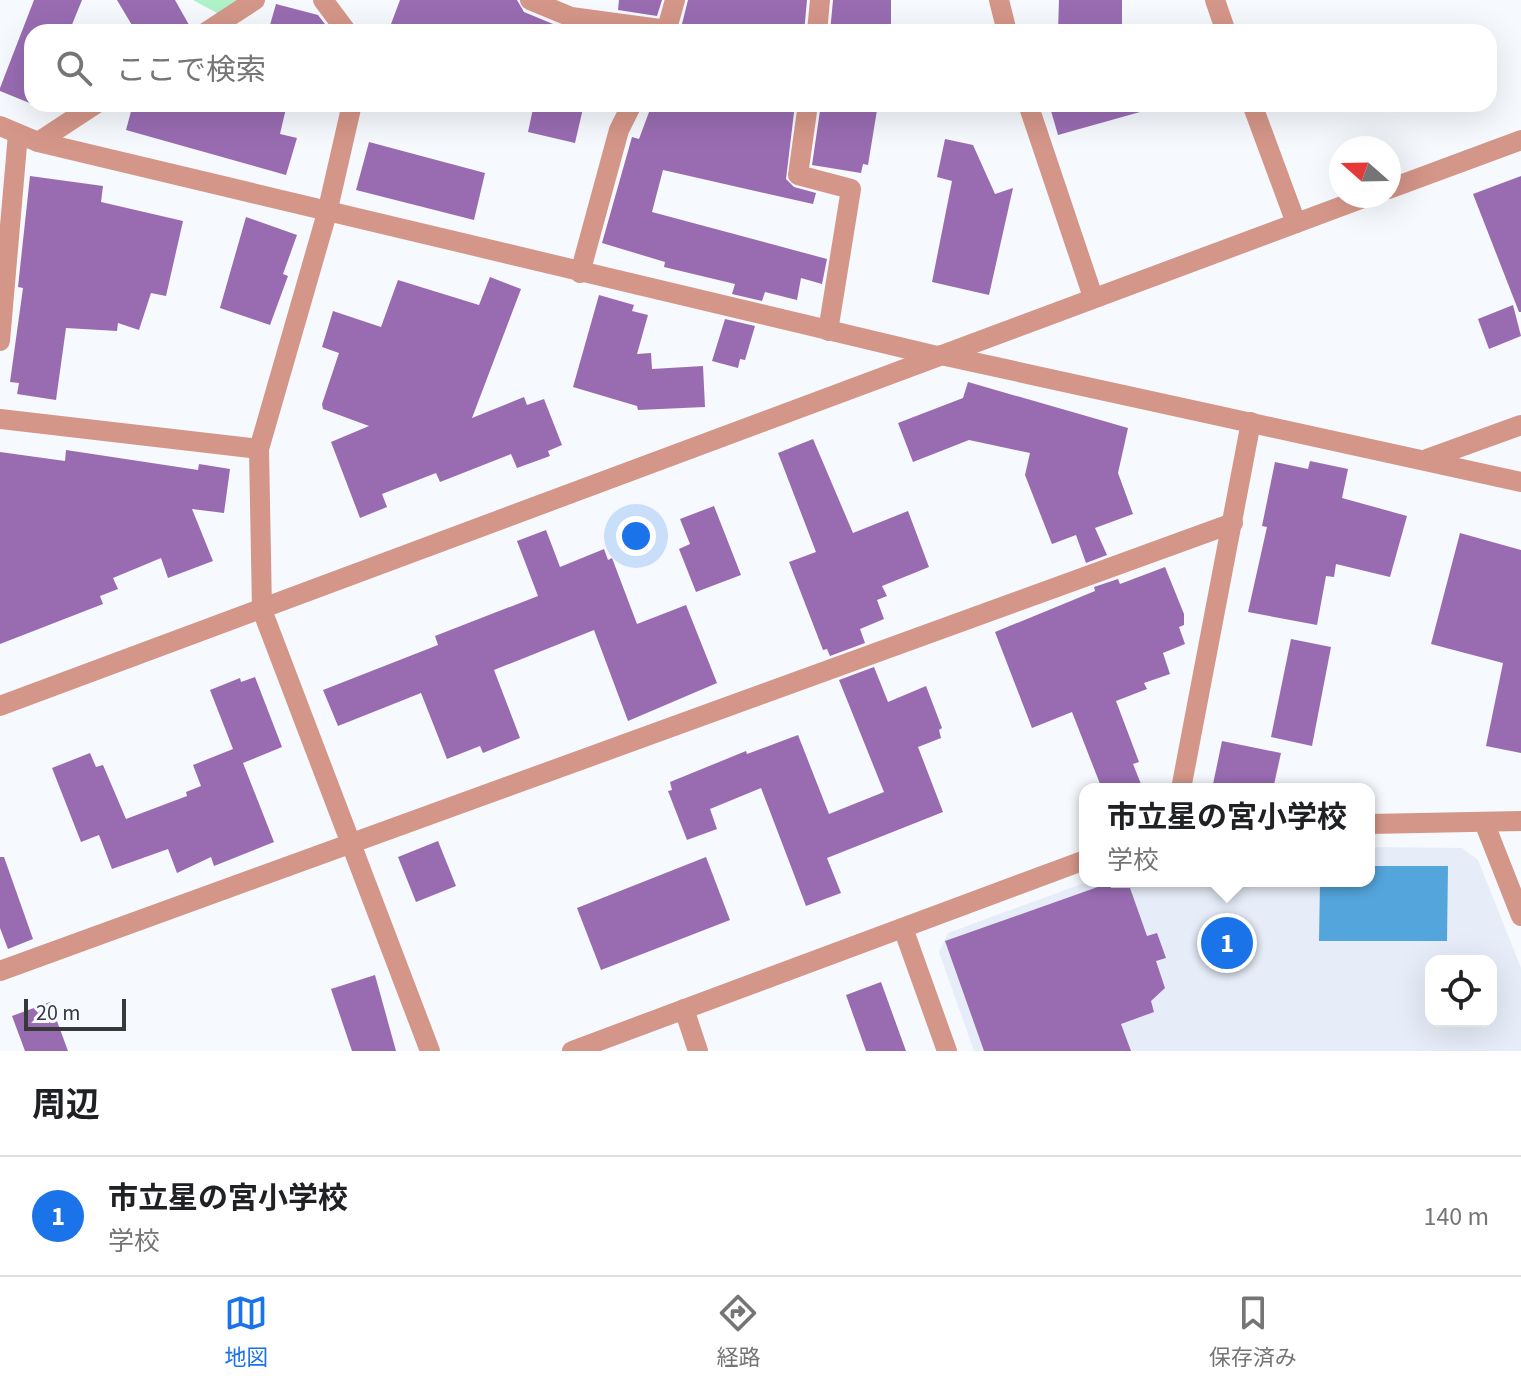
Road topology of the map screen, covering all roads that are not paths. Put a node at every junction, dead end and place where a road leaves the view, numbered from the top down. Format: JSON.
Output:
{"nodes":[{"id":1,"x":255,"y":0,"type":"edge"},
{"id":2,"x":323,"y":0,"type":"edge"},
{"id":3,"x":530,"y":0,"type":"edge"},
{"id":4,"x":675,"y":0,"type":"edge"},
{"id":5,"x":820,"y":0,"type":"edge"},
{"id":6,"x":999,"y":0,"type":"edge"},
{"id":7,"x":1215,"y":0,"type":"edge"},
{"id":8,"x":218,"y":24,"type":"edge"},
{"id":9,"x":341,"y":24,"type":"edge"},
{"id":10,"x":619,"y":24,"type":"edge"},
{"id":11,"x":669,"y":24,"type":"edge"},
{"id":12,"x":818,"y":24,"type":"edge"},
{"id":13,"x":1005,"y":24,"type":"edge"},
{"id":14,"x":1223,"y":24,"type":"edge"},
{"id":15,"x":75,"y":112,"type":"edge"},
{"id":16,"x":350,"y":112,"type":"edge"},
{"id":17,"x":628,"y":112,"type":"edge"},
{"id":18,"x":807,"y":112,"type":"edge"},
{"id":19,"x":1031,"y":112,"type":"edge"},
{"id":20,"x":1255,"y":112,"type":"edge"},
{"id":21,"x":19,"y":134,"type":"edge"},
{"id":22,"x":1521,"y":140,"type":"edge"},
{"id":23,"x":1401,"y":185,"type":"edge"},
{"id":24,"x":1337,"y":208,"type":"edge"},
{"id":25,"x":327,"y":213,"type":"junction"},
{"id":26,"x":1296,"y":223,"type":"junction"},
{"id":27,"x":580,"y":273,"type":"junction"},
{"id":28,"x":1093,"y":297,"type":"junction"},
{"id":29,"x":828,"y":331,"type":"junction"},
{"id":30,"x":0,"y":341,"type":"edge"},
{"id":31,"x":939,"y":355,"type":"junction"},
{"id":32,"x":0,"y":419,"type":"edge"},
{"id":33,"x":1251,"y":422,"type":"junction"},
{"id":34,"x":1521,"y":425,"type":"edge"},
{"id":35,"x":259,"y":449,"type":"junction"},
{"id":36,"x":1426,"y":459,"type":"junction"},
{"id":37,"x":1521,"y":482,"type":"edge"},
{"id":38,"x":1233,"y":523,"type":"junction"},
{"id":39,"x":262,"y":610,"type":"junction"},
{"id":40,"x":0,"y":706,"type":"edge"},
{"id":41,"x":1182,"y":783,"type":"edge"},
{"id":42,"x":1521,"y":821,"type":"edge"},
{"id":43,"x":1484,"y":822,"type":"junction"},
{"id":44,"x":1375,"y":824,"type":"edge"},
{"id":45,"x":351,"y":844,"type":"junction"},
{"id":46,"x":1079,"y":862,"type":"edge"},
{"id":47,"x":1521,"y":916,"type":"edge"},
{"id":48,"x":903,"y":928,"type":"junction"},
{"id":49,"x":0,"y":971,"type":"edge"},
{"id":50,"x":684,"y":1009,"type":"junction"},
{"id":51,"x":430,"y":1051,"type":"edge"},
{"id":52,"x":572,"y":1051,"type":"edge"},
{"id":53,"x":698,"y":1051,"type":"edge"},
{"id":54,"x":947,"y":1051,"type":"edge"}],
"edges":[{"from":1,"to":8,"type":"street"},
{"from":2,"to":9,"type":"street"},
{"from":3,"to":10,"type":"street"},
{"from":4,"to":11,"type":"street"},
{"from":5,"to":12,"type":"street"},
{"from":6,"to":13,"type":"street"},
{"from":7,"to":14,"type":"street"},
{"from":15,"to":21,"type":"street"},
{"from":16,"to":25,"type":"street"},
{"from":17,"to":27,"type":"street"},
{"from":18,"to":29,"type":"street"},
{"from":19,"to":28,"type":"street"},
{"from":20,"to":26,"type":"street"},
{"from":21,"to":25,"type":"street"},
{"from":21,"to":30,"type":"street"},
{"from":22,"to":23,"type":"street"},
{"from":24,"to":26,"type":"street"},
{"from":25,"to":27,"type":"street"},
{"from":25,"to":35,"type":"street"},
{"from":26,"to":28,"type":"street"},
{"from":27,"to":29,"type":"street"},
{"from":28,"to":31,"type":"street"},
{"from":29,"to":31,"type":"street"},
{"from":31,"to":33,"type":"street"},
{"from":31,"to":39,"type":"street"},
{"from":32,"to":35,"type":"street"},
{"from":33,"to":36,"type":"street"},
{"from":33,"to":38,"type":"street"},
{"from":34,"to":36,"type":"street"},
{"from":35,"to":39,"type":"street"},
{"from":36,"to":37,"type":"street"},
{"from":38,"to":41,"type":"street"},
{"from":38,"to":45,"type":"street"},
{"from":39,"to":40,"type":"street"},
{"from":39,"to":45,"type":"street"},
{"from":42,"to":43,"type":"street"},
{"from":43,"to":44,"type":"street"},
{"from":43,"to":47,"type":"street"},
{"from":45,"to":49,"type":"street"},
{"from":45,"to":51,"type":"street"},
{"from":46,"to":48,"type":"street"},
{"from":48,"to":50,"type":"street"},
{"from":48,"to":54,"type":"street"},
{"from":50,"to":52,"type":"street"},
{"from":50,"to":53,"type":"street"}]}
